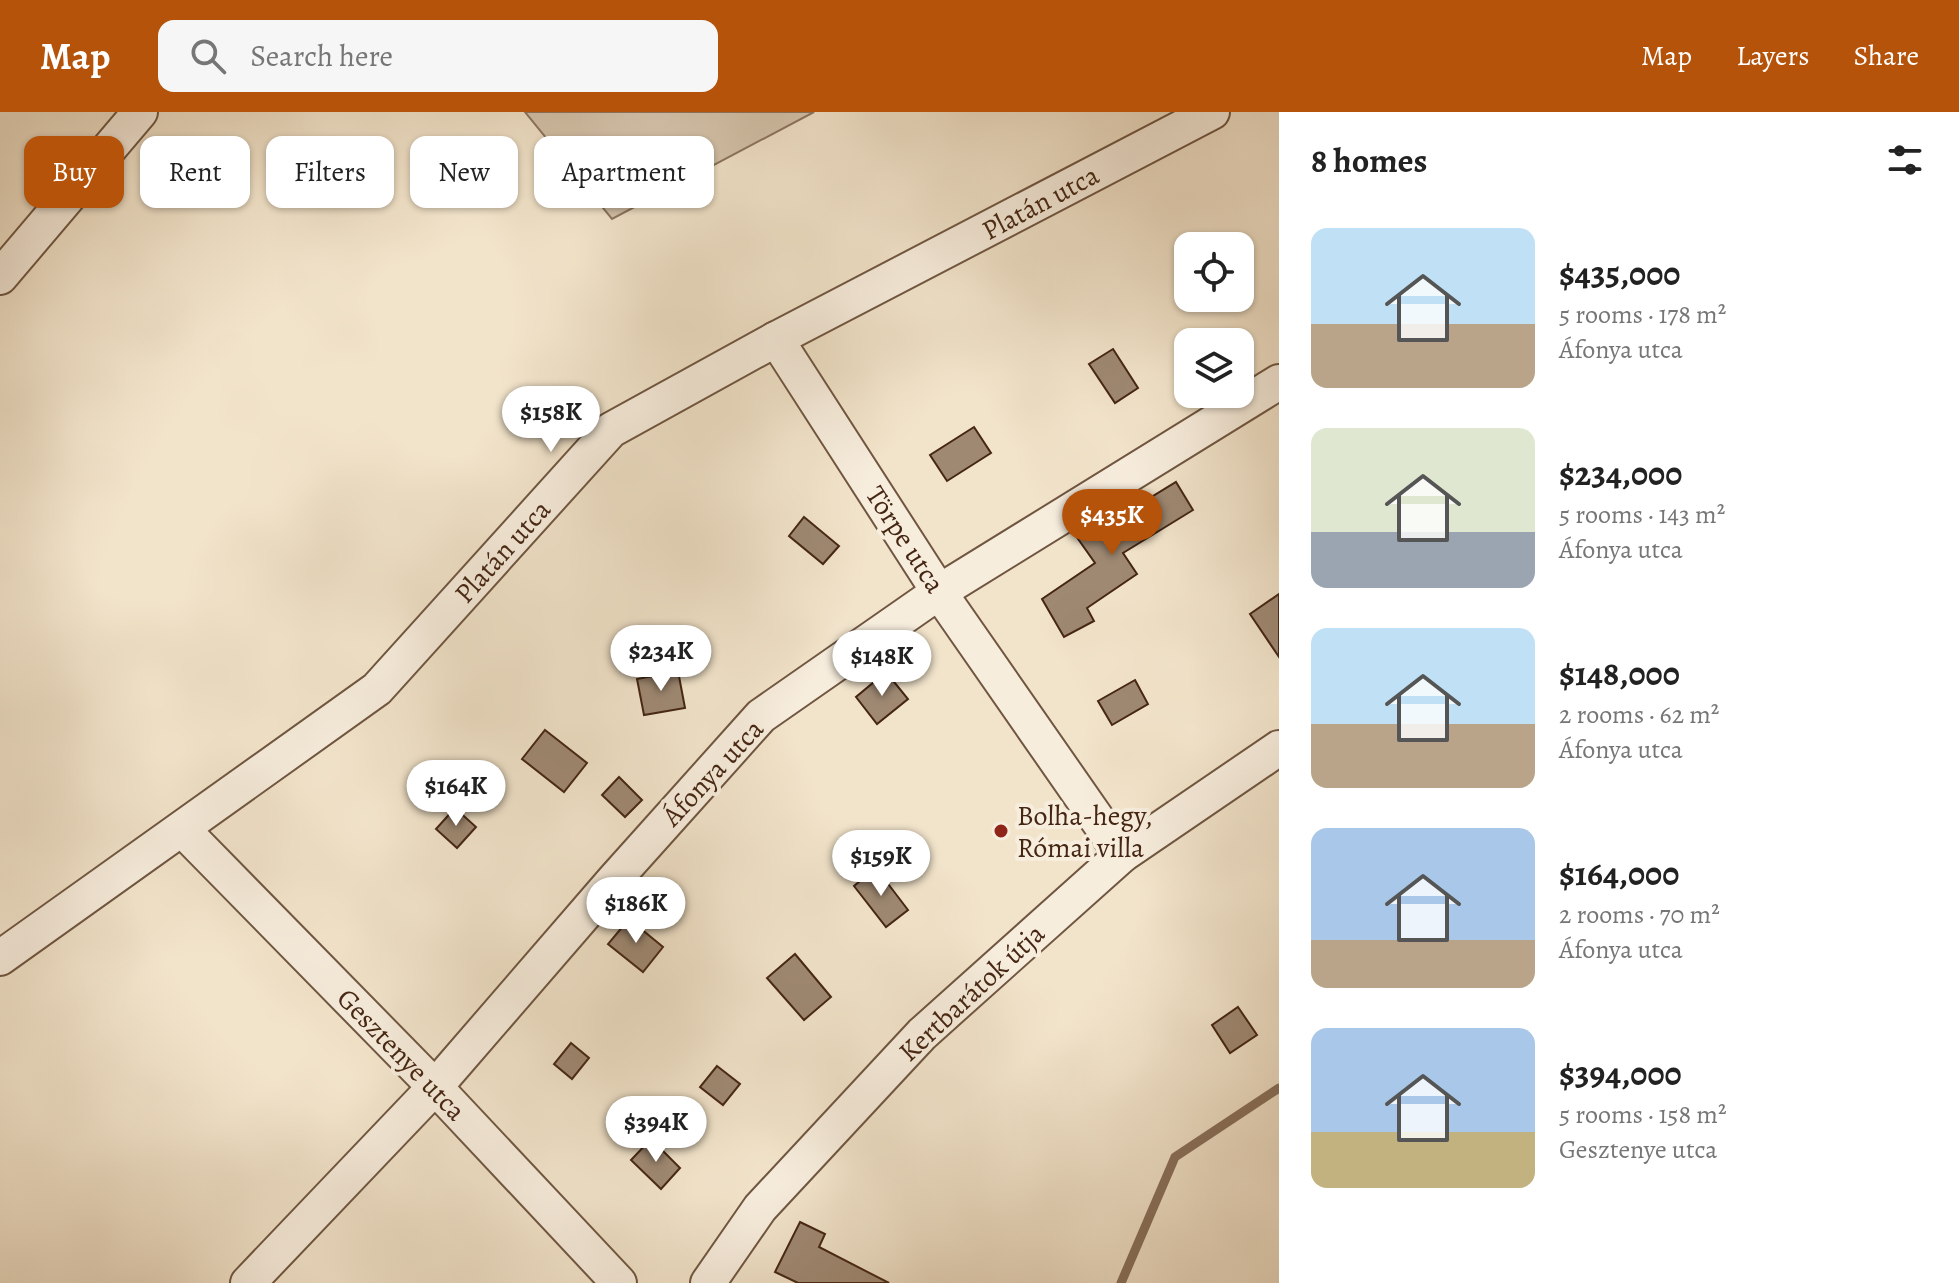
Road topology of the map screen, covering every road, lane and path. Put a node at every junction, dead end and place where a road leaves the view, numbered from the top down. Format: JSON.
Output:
{"nodes":[{"id":1,"x":140,"y":112,"type":"edge"},
{"id":2,"x":1212,"y":112,"type":"edge"},
{"id":3,"x":0,"y":277,"type":"edge"},
{"id":4,"x":776,"y":339,"type":"junction"},
{"id":5,"x":1279,"y":382,"type":"edge"},
{"id":6,"x":939,"y":592,"type":"junction"},
{"id":7,"x":1279,"y":748,"type":"edge"},
{"id":8,"x":182,"y":829,"type":"junction"},
{"id":9,"x":1122,"y":855,"type":"junction"},
{"id":10,"x":0,"y":958,"type":"edge"},
{"id":11,"x":435,"y":1087,"type":"junction"},
{"id":12,"x":248,"y":1283,"type":"edge"},
{"id":13,"x":619,"y":1283,"type":"edge"},
{"id":14,"x":708,"y":1283,"type":"edge"}],
"edges":[{"from":1,"to":3,"type":"street"},
{"from":2,"to":4,"type":"street","name":"Platán utca"},
{"from":4,"to":6,"type":"street","name":"Törpe utca"},
{"from":4,"to":8,"type":"street","name":"Platán utca"},
{"from":5,"to":6,"type":"street","name":"Áfonya utca"},
{"from":6,"to":9,"type":"street","name":"Törpe utca"},
{"from":6,"to":11,"type":"street","name":"Áfonya utca"},
{"from":7,"to":9,"type":"street","name":"Kertbarátok útja"},
{"from":8,"to":10,"type":"street","name":"Platán utca"},
{"from":8,"to":11,"type":"street","name":"Gesztenye utca"},
{"from":9,"to":14,"type":"street","name":"Kertbarátok útja"},
{"from":11,"to":12,"type":"street","name":"Áfonya utca"},
{"from":11,"to":13,"type":"street","name":"Gesztenye utca"}]}
